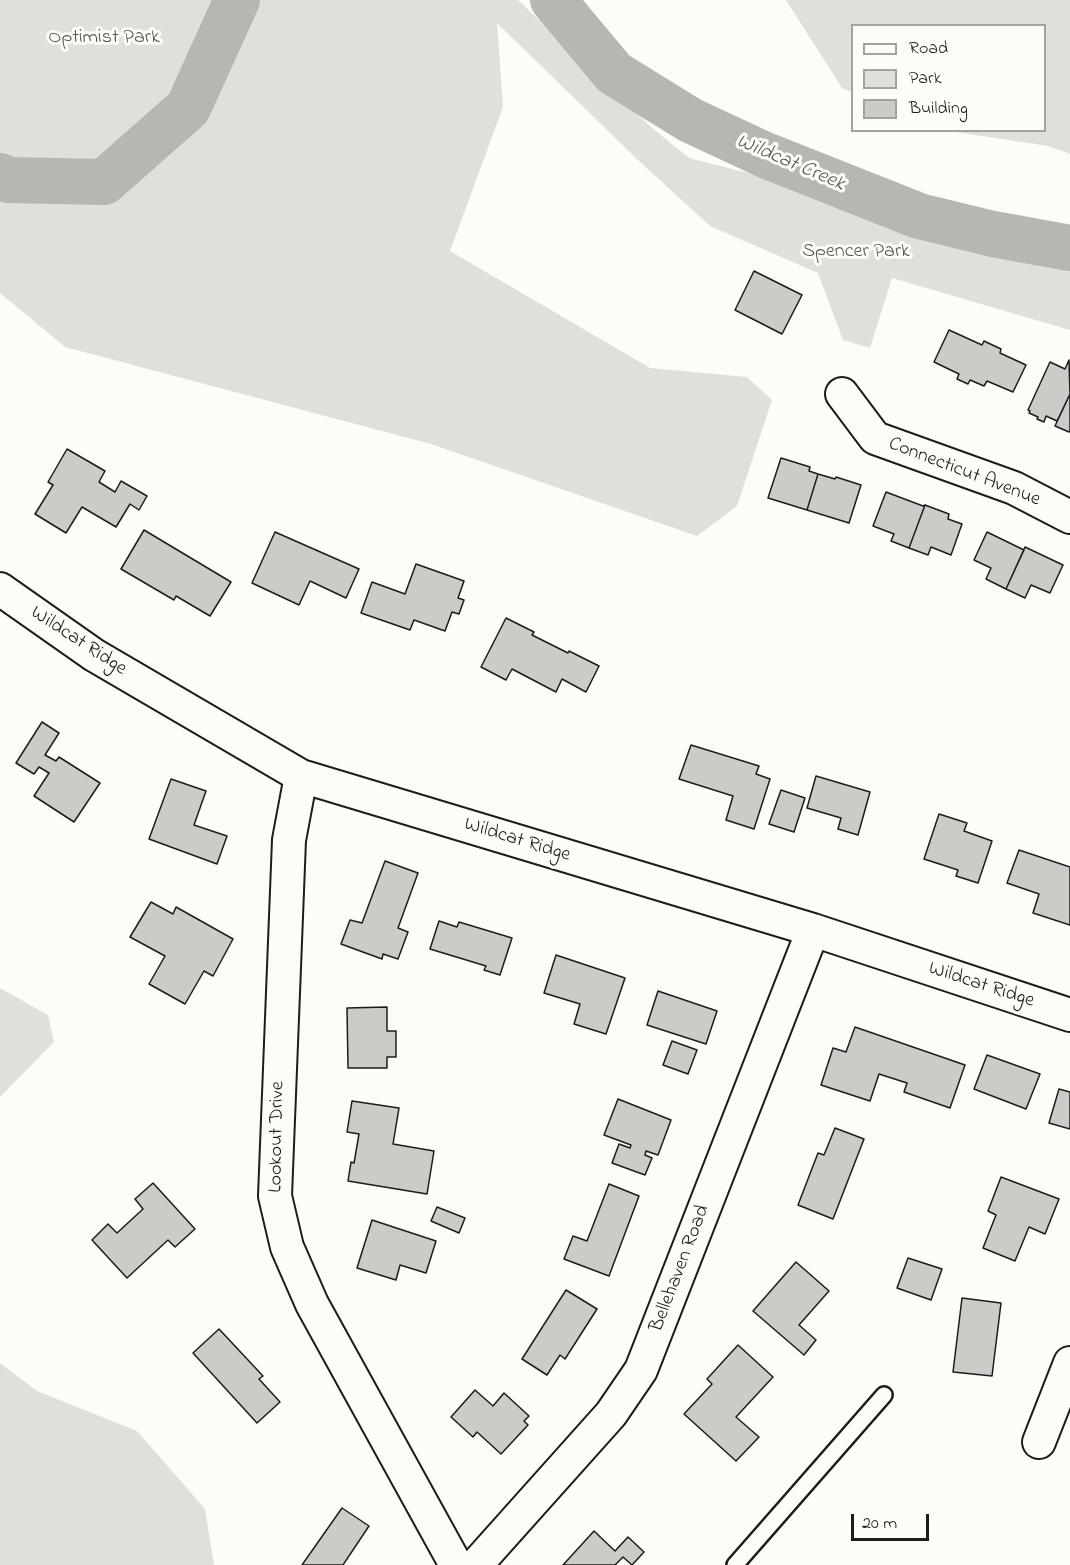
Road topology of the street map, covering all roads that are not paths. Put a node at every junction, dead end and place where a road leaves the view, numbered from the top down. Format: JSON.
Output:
{"nodes":[{"id":1,"x":842,"y":394,"type":"dead end"},
{"id":2,"x":1070,"y":517,"type":"edge"},
{"id":3,"x":0,"y":589,"type":"edge"},
{"id":4,"x":301,"y":776,"type":"junction"},
{"id":5,"x":813,"y":930,"type":"junction"},
{"id":6,"x":1070,"y":1015,"type":"edge"},
{"id":7,"x":1070,"y":1363,"type":"edge"},
{"id":8,"x":884,"y":1395,"type":"dead end"},
{"id":9,"x":1039,"y":1442,"type":"dead end"},
{"id":10,"x":456,"y":1565,"type":"edge"},
{"id":11,"x":476,"y":1565,"type":"edge"},
{"id":12,"x":735,"y":1565,"type":"edge"}],
"edges":[{"from":1,"to":2,"type":"street","name":"Connecticut Avenue"},
{"from":3,"to":4,"type":"street","name":"Wildcat Ridge"},
{"from":4,"to":5,"type":"street","name":"Wildcat Ridge"},
{"from":4,"to":10,"type":"street","name":"Lookout Drive"},
{"from":5,"to":6,"type":"street","name":"Wildcat Ridge"},
{"from":5,"to":11,"type":"street","name":"Bellehaven Road"},
{"from":7,"to":9,"type":"street"},
{"from":8,"to":12,"type":"lane"}]}
